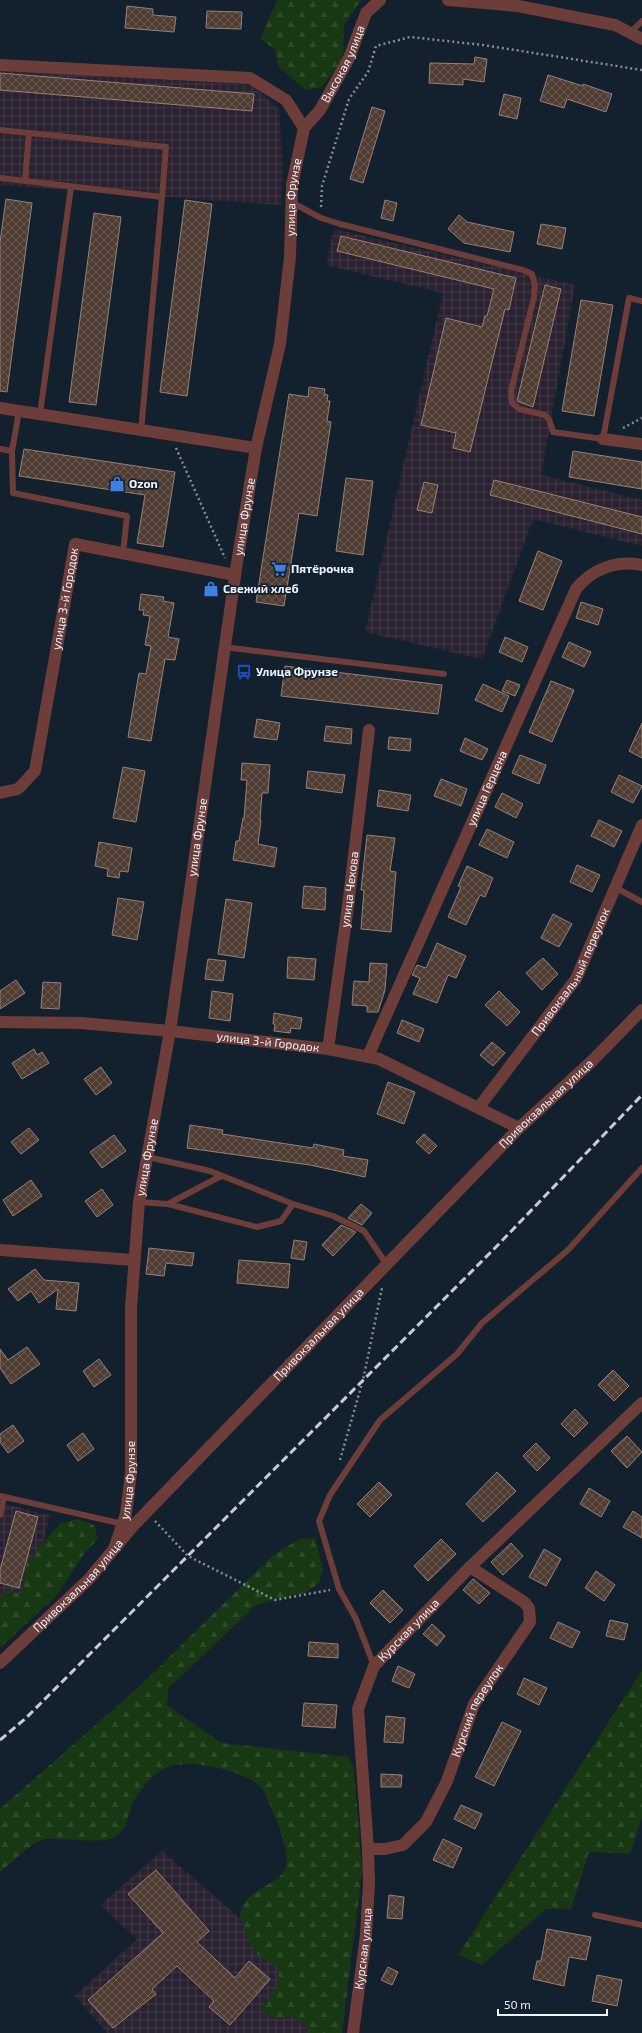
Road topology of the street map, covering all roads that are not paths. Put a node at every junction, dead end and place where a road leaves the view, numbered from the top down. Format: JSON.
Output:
{"nodes":[{"id":1,"x":380,"y":0,"type":"edge"},
{"id":2,"x":448,"y":0,"type":"edge"},
{"id":3,"x":642,"y":21,"type":"edge"},
{"id":4,"x":629,"y":34,"type":"junction"},
{"id":5,"x":642,"y":39,"type":"edge"},
{"id":6,"x":0,"y":65,"type":"edge"},
{"id":7,"x":304,"y":128,"type":"junction"},
{"id":8,"x":0,"y":130,"type":"edge"},
{"id":9,"x":29,"y":133,"type":"junction"},
{"id":10,"x":0,"y":178,"type":"edge"},
{"id":11,"x":25,"y":181,"type":"junction"},
{"id":12,"x":71,"y":187,"type":"junction"},
{"id":13,"x":162,"y":197,"type":"junction"},
{"id":14,"x":291,"y":202,"type":"junction"},
{"id":15,"x":642,"y":301,"type":"edge"},
{"id":16,"x":0,"y":408,"type":"edge"},
{"id":17,"x":19,"y":411,"type":"junction"},
{"id":18,"x":40,"y":414,"type":"junction"},
{"id":19,"x":140,"y":431,"type":"junction"},
{"id":20,"x":603,"y":439,"type":"junction"},
{"id":21,"x":642,"y":444,"type":"edge"},
{"id":22,"x":256,"y":448,"type":"junction"},
{"id":23,"x":0,"y":449,"type":"edge"},
{"id":24,"x":12,"y":451,"type":"junction"},
{"id":25,"x":123,"y":553,"type":"junction"},
{"id":26,"x":642,"y":565,"type":"edge"},
{"id":27,"x":235,"y":575,"type":"junction"},
{"id":28,"x":224,"y":647,"type":"junction"},
{"id":29,"x":444,"y":674,"type":"dead end"},
{"id":30,"x":369,"y":730,"type":"dead end"},
{"id":31,"x":0,"y":793,"type":"edge"},
{"id":32,"x":642,"y":825,"type":"edge"},
{"id":33,"x":616,"y":888,"type":"junction"},
{"id":34,"x":642,"y":902,"type":"edge"},
{"id":35,"x":642,"y":1010,"type":"edge"},
{"id":36,"x":0,"y":1022,"type":"edge"},
{"id":37,"x":170,"y":1031,"type":"junction"},
{"id":38,"x":328,"y":1048,"type":"junction"},
{"id":39,"x":368,"y":1056,"type":"junction"},
{"id":40,"x":479,"y":1107,"type":"junction"},
{"id":41,"x":519,"y":1128,"type":"junction"},
{"id":42,"x":148,"y":1157,"type":"junction"},
{"id":43,"x":642,"y":1168,"type":"edge"},
{"id":44,"x":221,"y":1176,"type":"junction"},
{"id":45,"x":139,"y":1202,"type":"junction"},
{"id":46,"x":168,"y":1204,"type":"junction"},
{"id":47,"x":293,"y":1204,"type":"junction"},
{"id":48,"x":0,"y":1250,"type":"edge"},
{"id":49,"x":133,"y":1260,"type":"junction"},
{"id":50,"x":387,"y":1265,"type":"junction"},
{"id":51,"x":642,"y":1403,"type":"edge"},
{"id":52,"x":2,"y":1496,"type":"edge"},
{"id":53,"x":0,"y":1515,"type":"edge"},
{"id":54,"x":128,"y":1524,"type":"junction"},
{"id":55,"x":470,"y":1567,"type":"junction"},
{"id":56,"x":0,"y":1663,"type":"edge"},
{"id":57,"x":374,"y":1666,"type":"junction"},
{"id":58,"x":368,"y":1850,"type":"junction"},
{"id":59,"x":595,"y":1915,"type":"dead end"},
{"id":60,"x":642,"y":1924,"type":"edge"},
{"id":61,"x":353,"y":2033,"type":"edge"}],
"edges":[{"from":1,"to":7,"type":"street","name":"Высокая улица"},
{"from":2,"to":4,"type":"street"},
{"from":3,"to":4,"type":"lane"},
{"from":4,"to":5,"type":"street"},
{"from":6,"to":7,"type":"street"},
{"from":7,"to":14,"type":"street","name":"улица Фрунзе"},
{"from":8,"to":9,"type":"lane"},
{"from":9,"to":11,"type":"lane"},
{"from":9,"to":13,"type":"lane"},
{"from":10,"to":11,"type":"lane"},
{"from":11,"to":12,"type":"lane"},
{"from":12,"to":13,"type":"lane"},
{"from":12,"to":18,"type":"lane"},
{"from":13,"to":19,"type":"lane"},
{"from":14,"to":20,"type":"lane"},
{"from":14,"to":22,"type":"street","name":"улица Фрунзе"},
{"from":15,"to":20,"type":"lane"},
{"from":16,"to":17,"type":"street"},
{"from":17,"to":18,"type":"street"},
{"from":17,"to":24,"type":"lane"},
{"from":18,"to":19,"type":"street"},
{"from":19,"to":22,"type":"street"},
{"from":20,"to":21,"type":"street"},
{"from":22,"to":27,"type":"street","name":"улица Фрунзе"},
{"from":23,"to":24,"type":"lane"},
{"from":24,"to":25,"type":"lane"},
{"from":25,"to":27,"type":"street","name":"улица 3-й Городок"},
{"from":25,"to":31,"type":"street","name":"улица 3-й Городок"},
{"from":26,"to":39,"type":"street","name":"улица Герцена"},
{"from":27,"to":28,"type":"street","name":"улица Фрунзе"},
{"from":28,"to":29,"type":"lane"},
{"from":28,"to":37,"type":"street","name":"улица Фрунзе"},
{"from":30,"to":38,"type":"street","name":"улица Чехова"},
{"from":32,"to":33,"type":"street","name":"Привокзальный переулок"},
{"from":33,"to":34,"type":"lane"},
{"from":33,"to":40,"type":"street","name":"Привокзальный переулок"},
{"from":35,"to":41,"type":"street","name":"Привокзальная улица"},
{"from":36,"to":37,"type":"street","name":"улица 3-й Городок"},
{"from":37,"to":38,"type":"street","name":"улица 3-й Городок"},
{"from":37,"to":42,"type":"street","name":"улица Фрунзе"},
{"from":38,"to":39,"type":"street","name":"улица 3-й Городок"},
{"from":39,"to":40,"type":"street","name":"улица 3-й Городок"},
{"from":40,"to":41,"type":"street","name":"улица 3-й Городок"},
{"from":41,"to":50,"type":"street","name":"Привокзальная улица"},
{"from":42,"to":44,"type":"lane"},
{"from":42,"to":45,"type":"street","name":"улица Фрунзе"},
{"from":43,"to":57,"type":"lane"},
{"from":44,"to":46,"type":"lane"},
{"from":44,"to":47,"type":"lane"},
{"from":45,"to":46,"type":"lane"},
{"from":45,"to":49,"type":"street","name":"улица Фрунзе"},
{"from":46,"to":47,"type":"lane"},
{"from":47,"to":50,"type":"lane"},
{"from":48,"to":49,"type":"street"},
{"from":49,"to":54,"type":"street","name":"улица Фрунзе"},
{"from":50,"to":54,"type":"street","name":"Привокзальная улица"},
{"from":51,"to":55,"type":"street","name":"Курская улица"},
{"from":52,"to":53,"type":"lane"},
{"from":52,"to":54,"type":"lane"},
{"from":54,"to":56,"type":"street","name":"Привокзальная улица"},
{"from":55,"to":57,"type":"street","name":"Курская улица"},
{"from":55,"to":58,"type":"street","name":"Курский переулок"},
{"from":57,"to":58,"type":"street","name":"Курская улица"},
{"from":58,"to":61,"type":"street","name":"Курская улица"},
{"from":59,"to":60,"type":"lane"}]}
